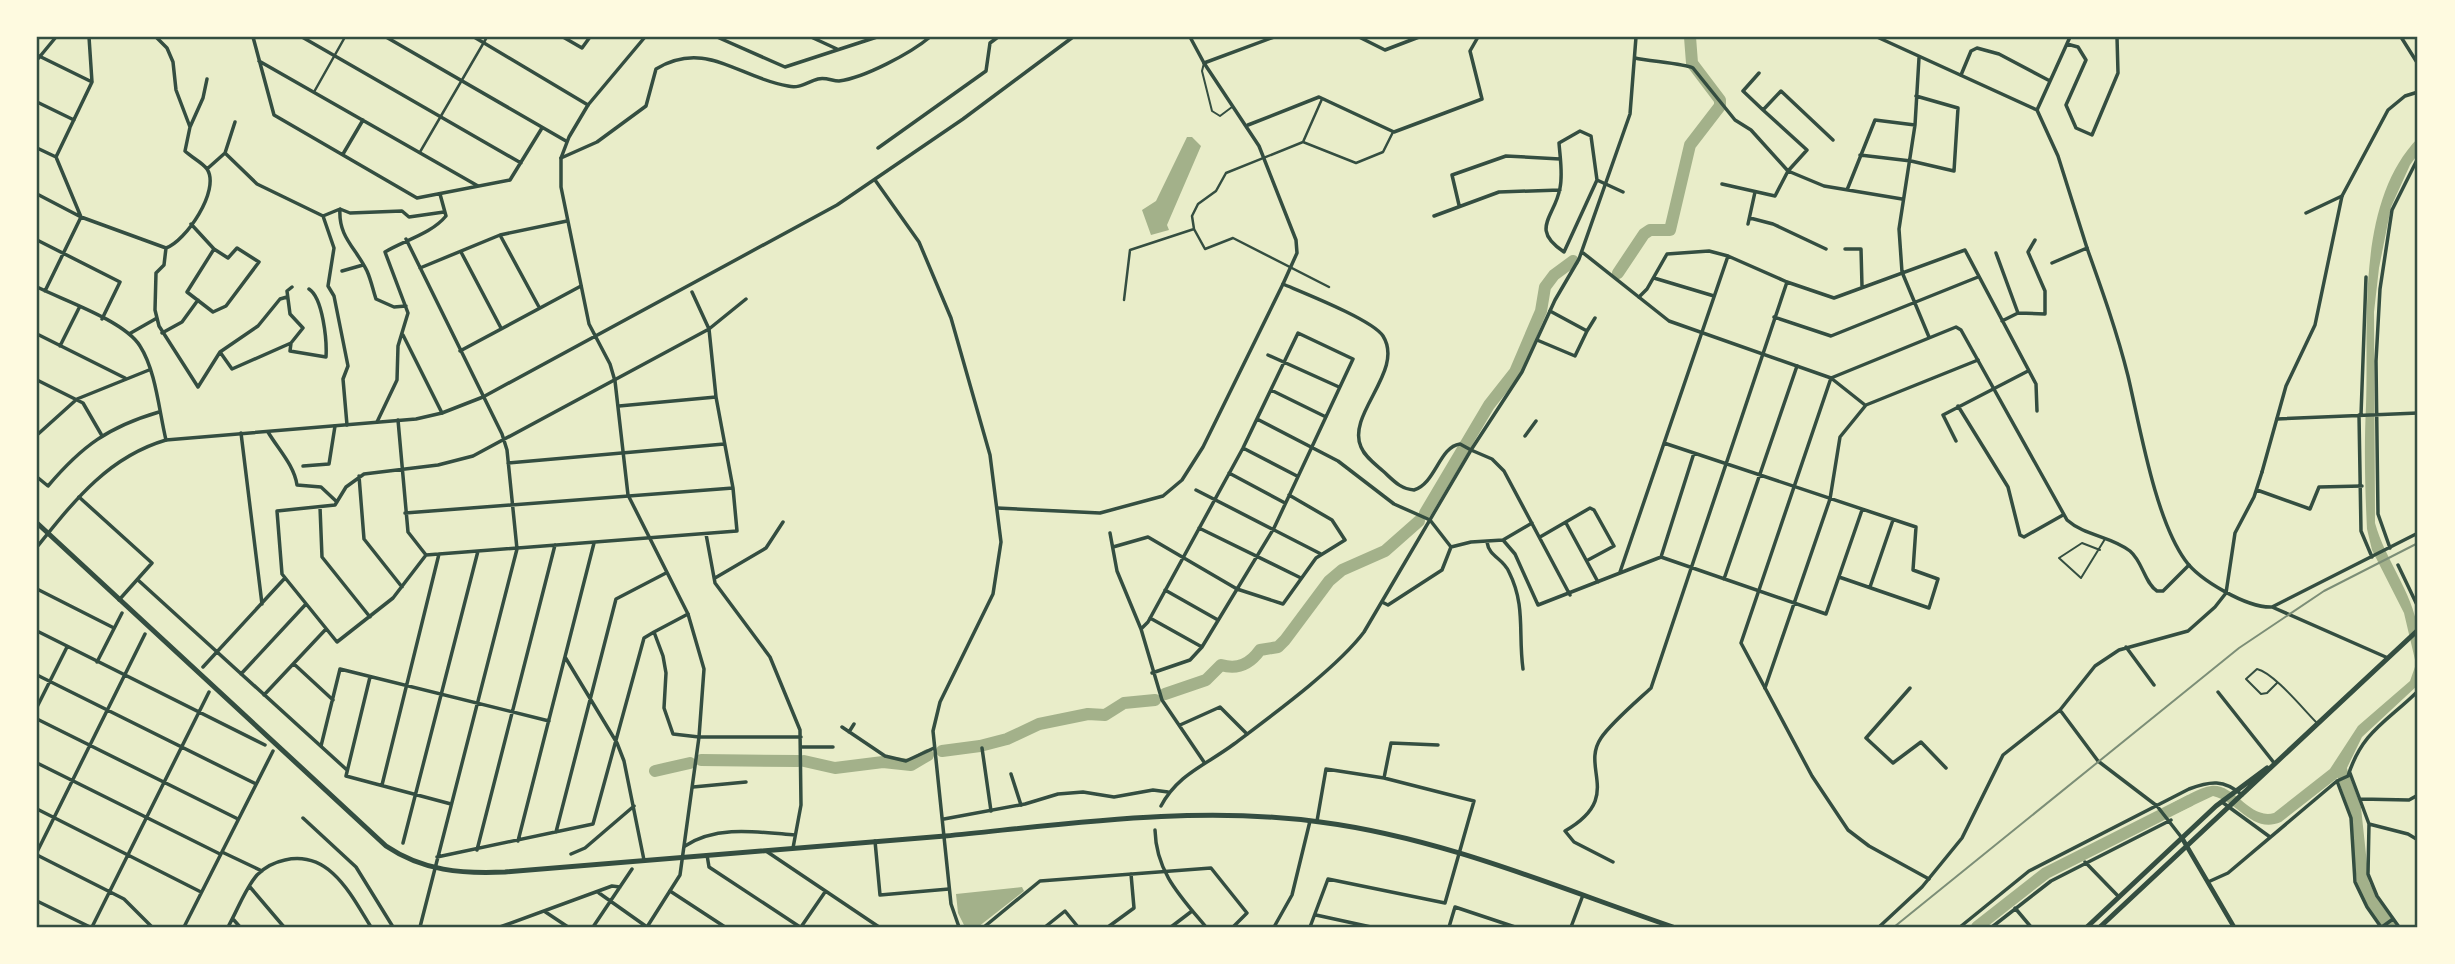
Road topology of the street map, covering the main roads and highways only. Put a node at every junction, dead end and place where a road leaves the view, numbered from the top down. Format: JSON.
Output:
{"nodes":[{"id":1,"x":37,"y":523,"type":"edge"},
{"id":2,"x":2418,"y":630,"type":"edge"},
{"id":3,"x":2239,"y":793,"type":"junction"},
{"id":4,"x":2182,"y":838,"type":"junction"},
{"id":5,"x":2187,"y":846,"type":"junction"},
{"id":6,"x":1673,"y":927,"type":"edge"},
{"id":7,"x":2087,"y":927,"type":"edge"},
{"id":8,"x":2100,"y":927,"type":"edge"},
{"id":9,"x":2234,"y":927,"type":"edge"}],
"edges":[{"from":1,"to":6,"type":"main road"},
{"from":2,"to":3,"type":"main road"},
{"from":3,"to":4,"type":"main road"},
{"from":3,"to":5,"type":"main road"},
{"from":4,"to":5,"type":"main road"},
{"from":4,"to":7,"type":"main road"},
{"from":5,"to":8,"type":"main road"},
{"from":5,"to":9,"type":"main road"}]}
